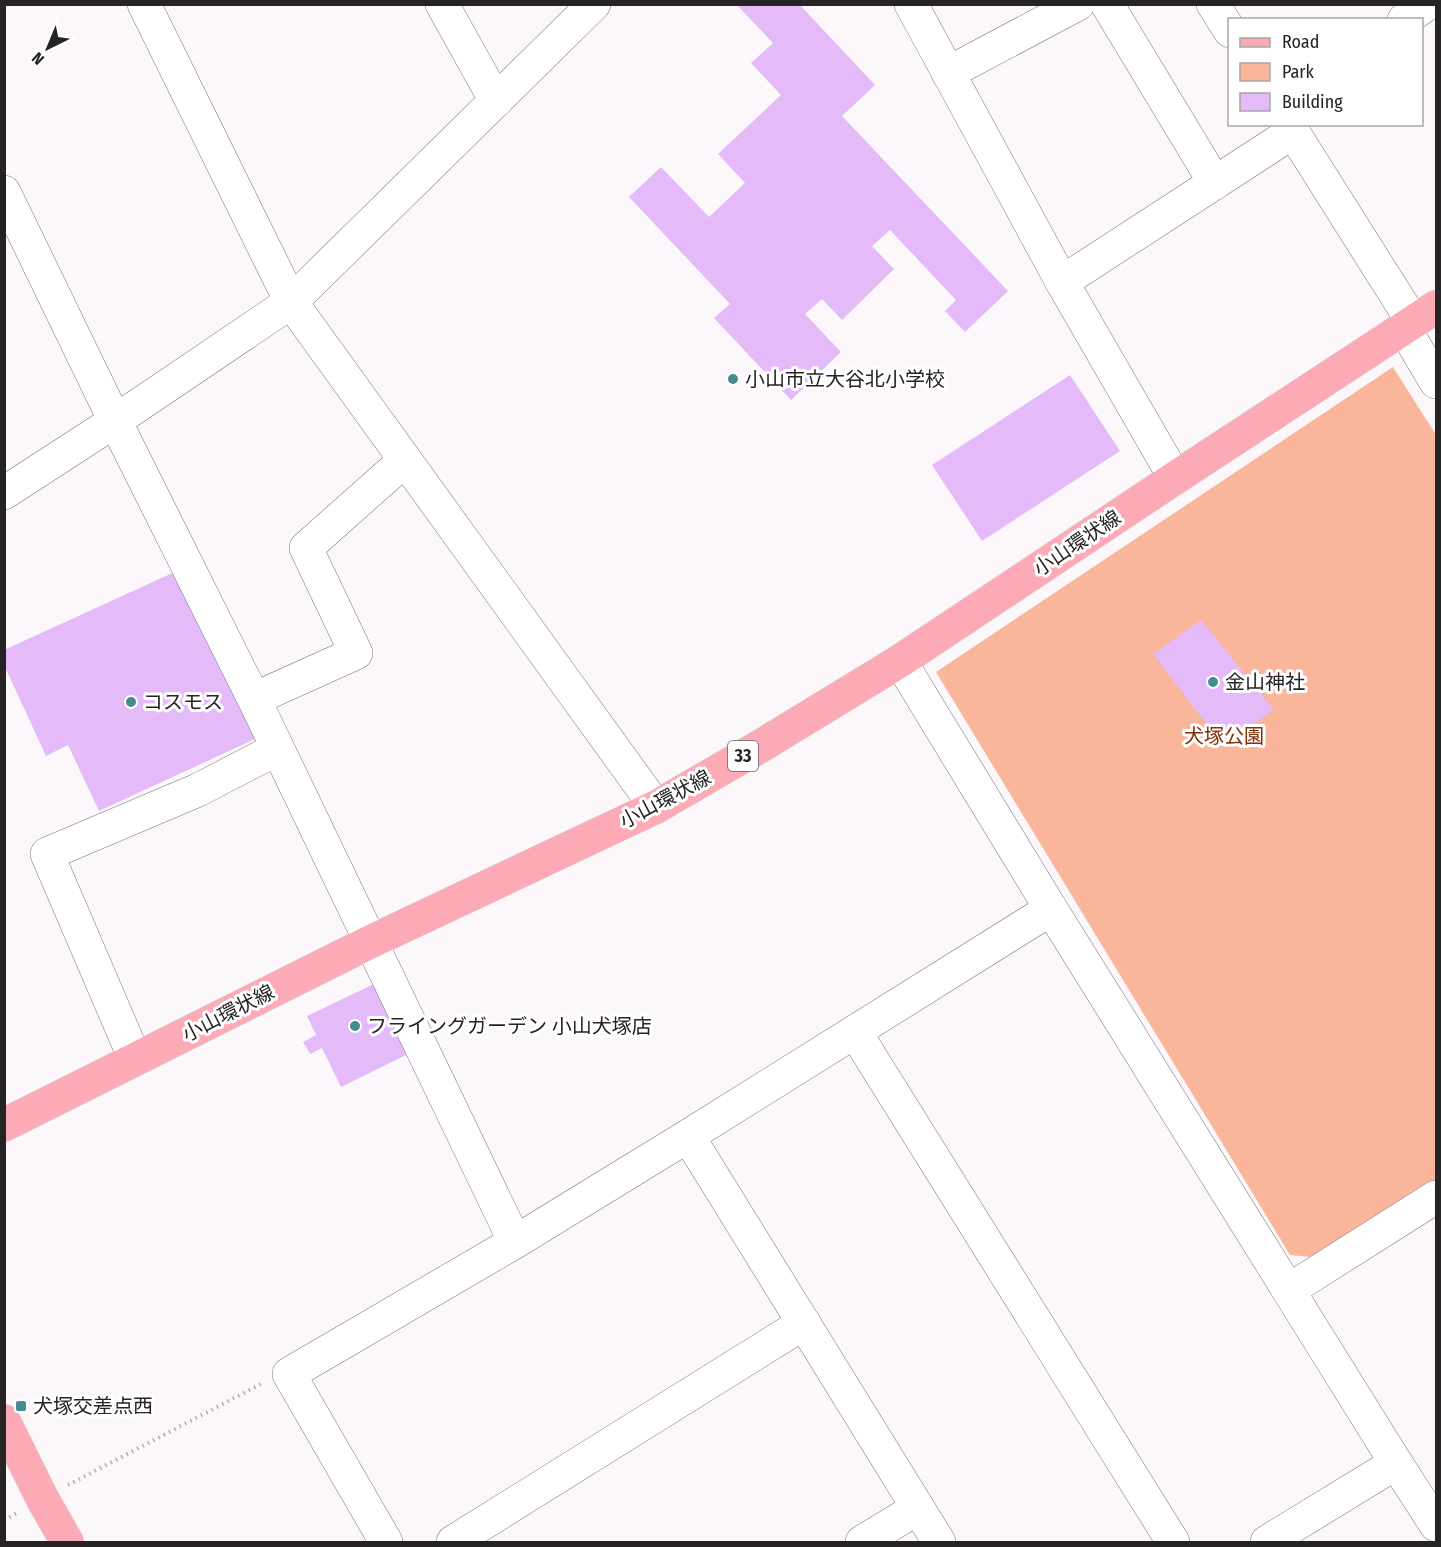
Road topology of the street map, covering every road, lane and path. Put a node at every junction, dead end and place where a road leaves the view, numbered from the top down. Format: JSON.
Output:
{"nodes":[{"id":1,"x":144,"y":4,"type":"edge"},
{"id":2,"x":442,"y":4,"type":"edge"},
{"id":3,"x":594,"y":4,"type":"edge"},
{"id":4,"x":1078,"y":4,"type":"edge"},
{"id":5,"x":1107,"y":4,"type":"edge"},
{"id":6,"x":1213,"y":4,"type":"edge"},
{"id":7,"x":1427,"y":4,"type":"edge"},
{"id":8,"x":911,"y":5,"type":"edge"},
{"id":9,"x":1407,"y":18,"type":"edge"},
{"id":10,"x":1228,"y":28,"type":"edge"},
{"id":11,"x":948,"y":73,"type":"junction"},
{"id":12,"x":496,"y":101,"type":"junction"},
{"id":13,"x":1291,"y":128,"type":"edge"},
{"id":14,"x":1215,"y":183,"type":"junction"},
{"id":15,"x":4,"y":192,"type":"edge"},
{"id":16,"x":1062,"y":282,"type":"junction"},
{"id":17,"x":291,"y":302,"type":"junction"},
{"id":18,"x":1418,"y":319,"type":"edge"},
{"id":19,"x":1437,"y":382,"type":"edge"},
{"id":20,"x":115,"y":421,"type":"junction"},
{"id":21,"x":405,"y":460,"type":"junction"},
{"id":22,"x":1174,"y":478,"type":"junction"},
{"id":23,"x":4,"y":494,"type":"edge"},
{"id":24,"x":900,"y":661,"type":"junction"},
{"id":25,"x":254,"y":699,"type":"junction"},
{"id":26,"x":277,"y":749,"type":"junction"},
{"id":27,"x":656,"y":807,"type":"junction"},
{"id":28,"x":1051,"y":909,"type":"junction"},
{"id":29,"x":370,"y":942,"type":"junction"},
{"id":30,"x":855,"y":1032,"type":"junction"},
{"id":31,"x":135,"y":1059,"type":"junction"},
{"id":32,"x":4,"y":1125,"type":"edge"},
{"id":33,"x":688,"y":1136,"type":"junction"},
{"id":34,"x":1437,"y":1197,"type":"edge"},
{"id":35,"x":515,"y":1242,"type":"junction"},
{"id":36,"x":1289,"y":1290,"type":"junction"},
{"id":37,"x":804,"y":1323,"type":"junction"},
{"id":38,"x":289,"y":1374,"type":"junction"},
{"id":39,"x":4,"y":1421,"type":"edge"},
{"id":40,"x":1396,"y":1463,"type":"junction"},
{"id":41,"x":42,"y":1498,"type":"junction"},
{"id":42,"x":918,"y":1508,"type":"junction"},
{"id":43,"x":4,"y":1520,"type":"edge"},
{"id":44,"x":1437,"y":1525,"type":"edge"},
{"id":45,"x":67,"y":1542,"type":"edge"},
{"id":46,"x":386,"y":1542,"type":"edge"},
{"id":47,"x":453,"y":1542,"type":"edge"},
{"id":48,"x":862,"y":1542,"type":"edge"},
{"id":49,"x":939,"y":1542,"type":"edge"},
{"id":50,"x":1173,"y":1542,"type":"edge"},
{"id":51,"x":1267,"y":1542,"type":"edge"}],
"edges":[{"from":1,"to":17,"type":"street"},
{"from":2,"to":12,"type":"street"},
{"from":3,"to":12,"type":"street"},
{"from":4,"to":11,"type":"street"},
{"from":5,"to":14,"type":"street"},
{"from":6,"to":10,"type":"street"},
{"from":7,"to":9,"type":"street"},
{"from":8,"to":11,"type":"street"},
{"from":11,"to":16,"type":"street"},
{"from":12,"to":17,"type":"street"},
{"from":13,"to":14,"type":"street"},
{"from":13,"to":18,"type":"street"},
{"from":14,"to":16,"type":"street"},
{"from":15,"to":20,"type":"street"},
{"from":16,"to":22,"type":"street"},
{"from":17,"to":20,"type":"street"},
{"from":17,"to":21,"type":"street"},
{"from":18,"to":19,"type":"street"},
{"from":18,"to":22,"type":"main road","name":"小山環状線","number":"33"},
{"from":20,"to":23,"type":"street"},
{"from":20,"to":25,"type":"street"},
{"from":21,"to":25,"type":"street"},
{"from":21,"to":27,"type":"street"},
{"from":22,"to":24,"type":"main road","name":"小山環状線","number":"33"},
{"from":24,"to":27,"type":"main road","name":"小山環状線","number":"33"},
{"from":24,"to":28,"type":"street"},
{"from":25,"to":26,"type":"street"},
{"from":26,"to":29,"type":"street"},
{"from":26,"to":31,"type":"street"},
{"from":27,"to":29,"type":"main road","name":"小山環状線","number":"33"},
{"from":28,"to":30,"type":"street"},
{"from":28,"to":36,"type":"street"},
{"from":29,"to":31,"type":"main road","name":"小山環状線","number":"33"},
{"from":29,"to":35,"type":"street"},
{"from":30,"to":33,"type":"street"},
{"from":30,"to":50,"type":"street"},
{"from":31,"to":32,"type":"main road","name":"小山環状線","number":"33"},
{"from":33,"to":35,"type":"street"},
{"from":33,"to":37,"type":"street"},
{"from":34,"to":36,"type":"street"},
{"from":35,"to":38,"type":"street"},
{"from":36,"to":40,"type":"street"},
{"from":37,"to":42,"type":"street"},
{"from":37,"to":47,"type":"street"},
{"from":38,"to":41,"type":"path"},
{"from":38,"to":46,"type":"street"},
{"from":39,"to":41,"type":"main road"},
{"from":40,"to":44,"type":"street"},
{"from":40,"to":51,"type":"street"},
{"from":41,"to":43,"type":"path"},
{"from":41,"to":45,"type":"main road"},
{"from":42,"to":48,"type":"street"},
{"from":42,"to":49,"type":"street"}]}
